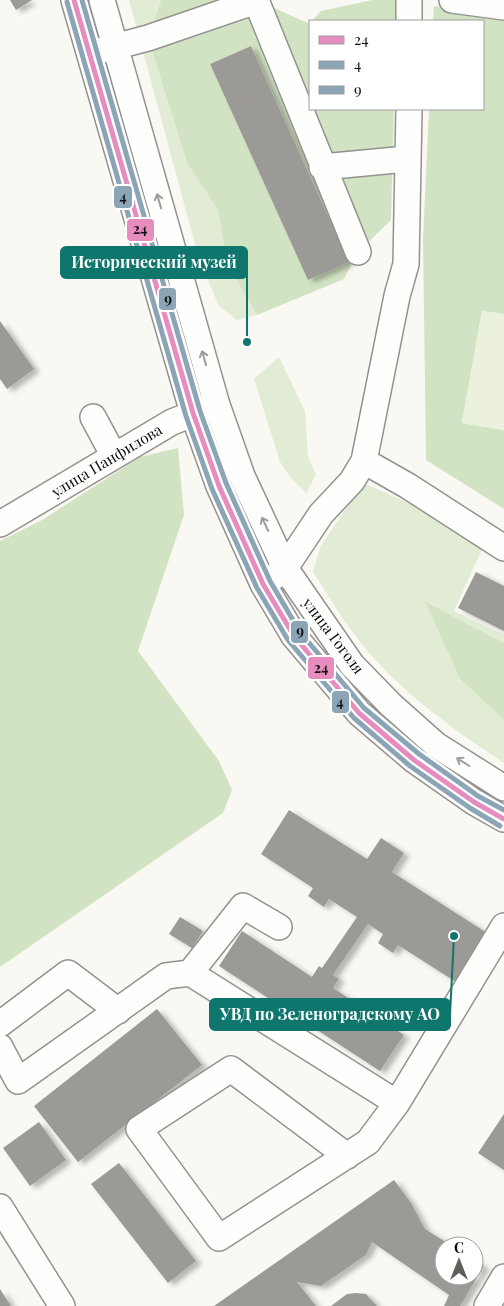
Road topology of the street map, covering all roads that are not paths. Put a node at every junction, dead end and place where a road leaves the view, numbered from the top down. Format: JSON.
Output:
{"nodes":[{"id":1,"x":74,"y":0,"type":"edge"},
{"id":2,"x":102,"y":0,"type":"edge"},
{"id":3,"x":256,"y":0,"type":"edge"},
{"id":4,"x":409,"y":0,"type":"edge"},
{"id":5,"x":452,"y":0,"type":"edge"},
{"id":6,"x":504,"y":7,"type":"edge"},
{"id":7,"x":409,"y":20,"type":"edge"},
{"id":8,"x":115,"y":46,"type":"junction"},
{"id":9,"x":91,"y":53,"type":"junction"},
{"id":10,"x":409,"y":110,"type":"edge"},
{"id":11,"x":407,"y":159,"type":"junction"},
{"id":12,"x":322,"y":167,"type":"junction"},
{"id":13,"x":358,"y":252,"type":"dead end"},
{"id":14,"x":218,"y":404,"type":"junction"},
{"id":15,"x":193,"y":413,"type":"junction"},
{"id":16,"x":93,"y":417,"type":"dead end"},
{"id":17,"x":114,"y":456,"type":"junction"},
{"id":18,"x":364,"y":461,"type":"junction"},
{"id":19,"x":0,"y":524,"type":"edge"},
{"id":20,"x":504,"y":548,"type":"edge"},
{"id":21,"x":286,"y":568,"type":"junction"},
{"id":22,"x":263,"y":584,"type":"junction"},
{"id":23,"x":504,"y":788,"type":"edge"},
{"id":24,"x":504,"y":819,"type":"edge"},
{"id":25,"x":504,"y":926,"type":"edge"},
{"id":26,"x":279,"y":927,"type":"dead end"},
{"id":27,"x":190,"y":973,"type":"junction"},
{"id":28,"x":118,"y":1011,"type":"junction"},
{"id":29,"x":0,"y":1024,"type":"edge"},
{"id":30,"x":0,"y":1047,"type":"edge"},
{"id":31,"x":397,"y":1103,"type":"junction"},
{"id":32,"x":346,"y":1156,"type":"junction"},
{"id":33,"x":0,"y":1207,"type":"edge"},
{"id":34,"x":504,"y":1277,"type":"edge"},
{"id":35,"x":62,"y":1306,"type":"edge"},
{"id":36,"x":487,"y":1306,"type":"edge"}],
"edges":[{"from":1,"to":9,"type":"street","name":"улица Гоголя"},
{"from":2,"to":8,"type":"street","name":"улица Гоголя"},
{"from":3,"to":8,"type":"street"},
{"from":3,"to":12,"type":"street"},
{"from":4,"to":7,"type":"street"},
{"from":5,"to":6,"type":"street"},
{"from":8,"to":9,"type":"street"},
{"from":14,"to":8,"type":"street","name":"улица Гоголя","one_way":true},
{"from":9,"to":15,"type":"street","name":"улица Гоголя"},
{"from":10,"to":11,"type":"street"},
{"from":11,"to":12,"type":"street"},
{"from":11,"to":18,"type":"street"},
{"from":12,"to":13,"type":"street"},
{"from":14,"to":15,"type":"street","name":"улица Панфилова"},
{"from":21,"to":14,"type":"street","name":"улица Гоголя","one_way":true},
{"from":15,"to":17,"type":"street","name":"улица Панфилова"},
{"from":15,"to":22,"type":"street","name":"улица Гоголя"},
{"from":16,"to":17,"type":"street"},
{"from":17,"to":19,"type":"street","name":"улица Панфилова"},
{"from":18,"to":20,"type":"street"},
{"from":18,"to":21,"type":"street"},
{"from":21,"to":22,"type":"street"},
{"from":23,"to":21,"type":"street","name":"улица Гоголя","one_way":true},
{"from":22,"to":24,"type":"street","name":"улица Гоголя"},
{"from":25,"to":31,"type":"street"},
{"from":26,"to":27,"type":"street"},
{"from":27,"to":28,"type":"street"},
{"from":27,"to":31,"type":"street"},
{"from":28,"to":29,"type":"street"},
{"from":28,"to":30,"type":"street"},
{"from":31,"to":32,"type":"street"},
{"from":32,"to":32,"type":"street"},
{"from":33,"to":35,"type":"street"},
{"from":34,"to":36,"type":"street"}]}
